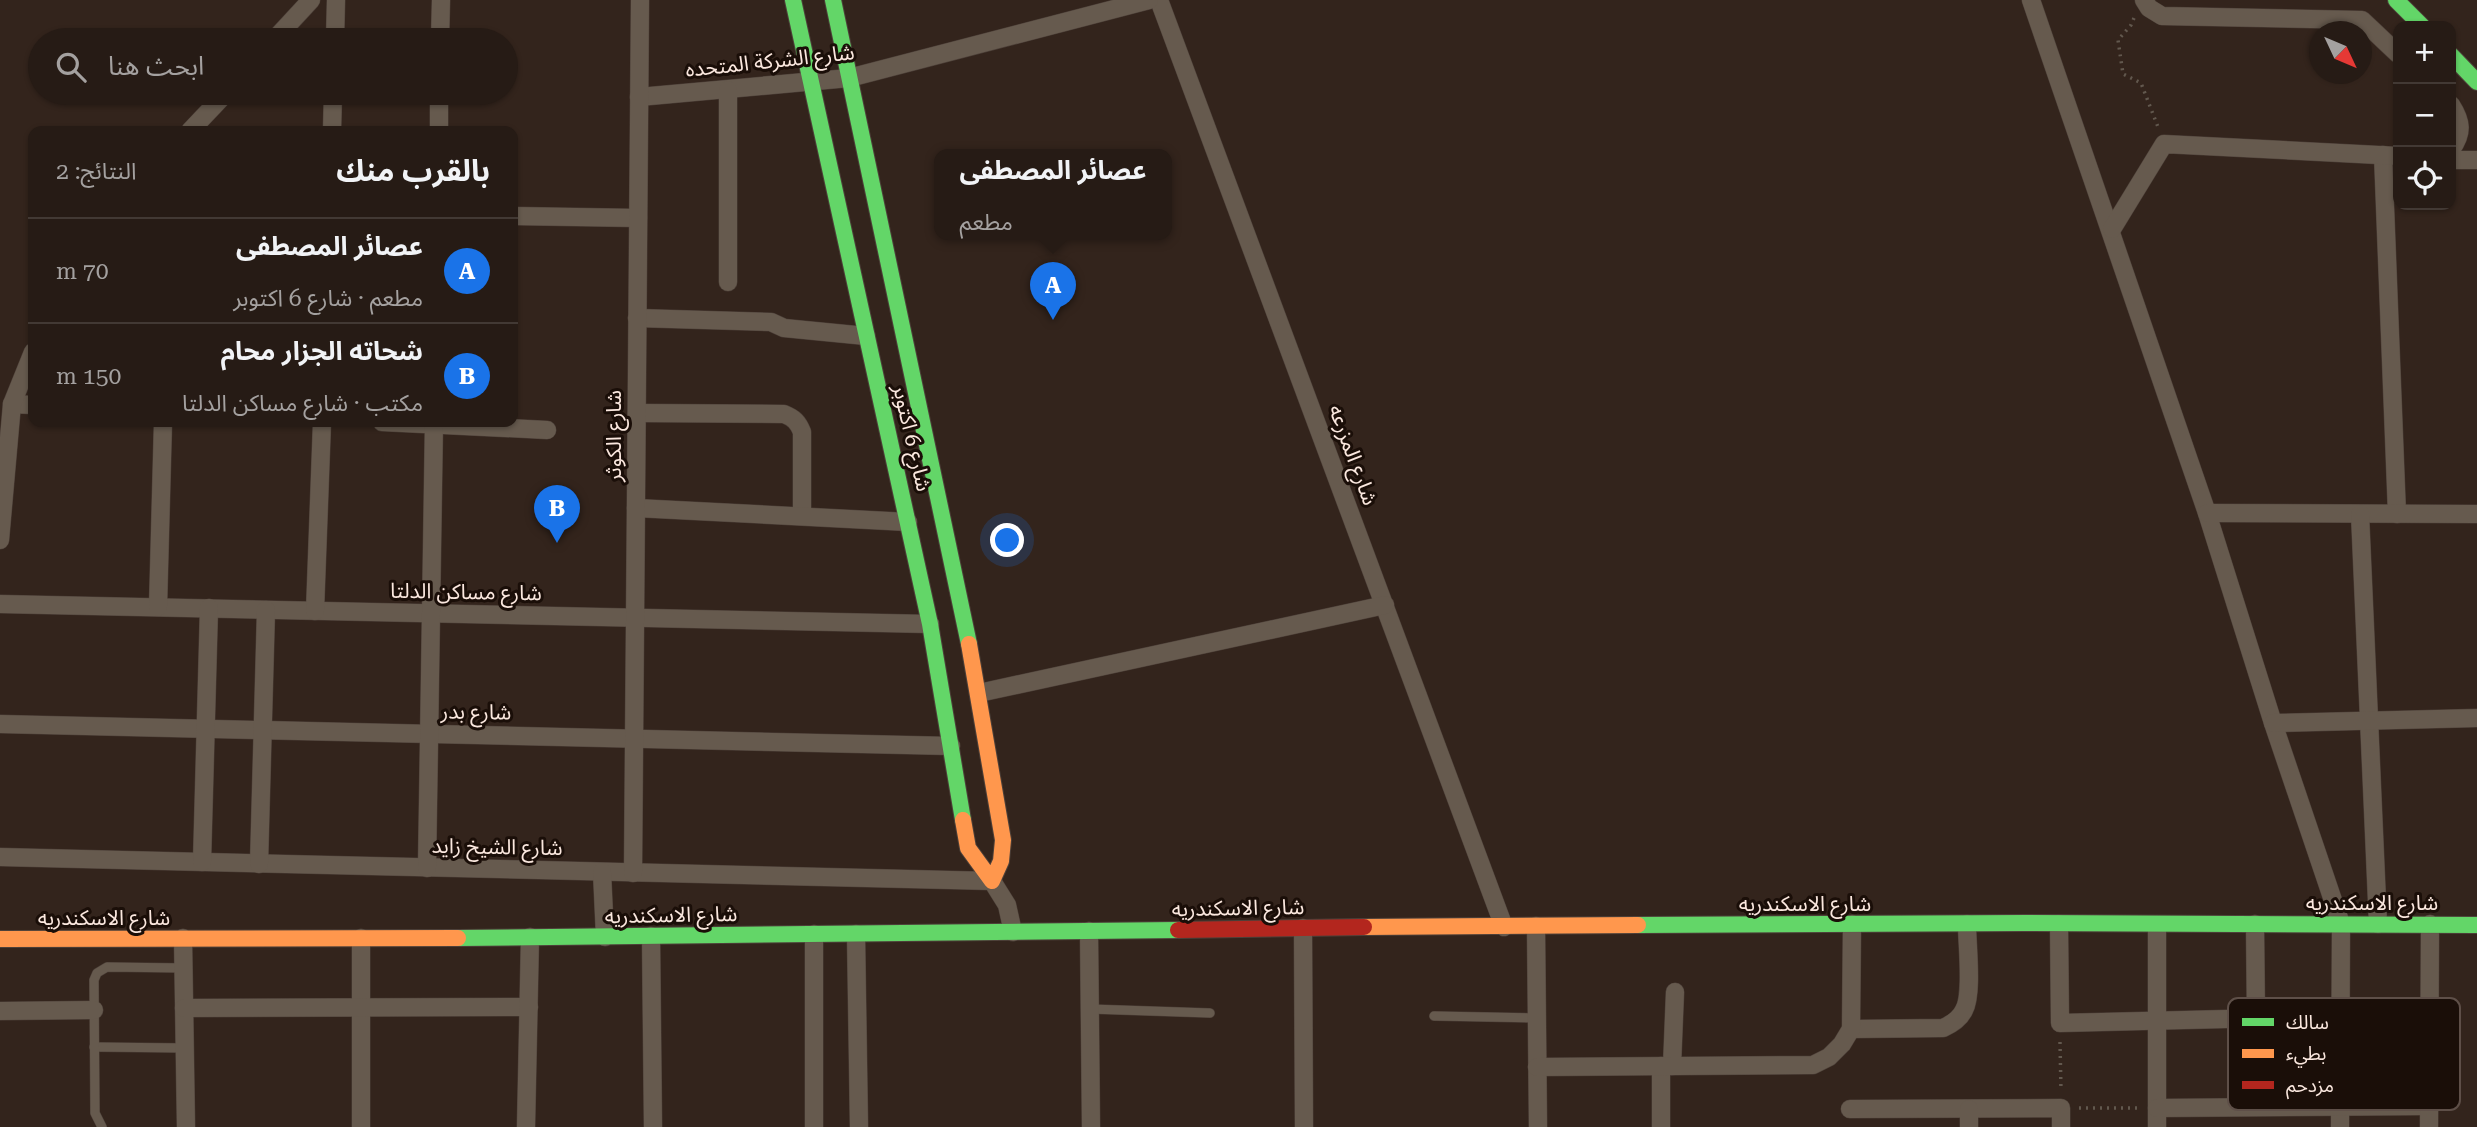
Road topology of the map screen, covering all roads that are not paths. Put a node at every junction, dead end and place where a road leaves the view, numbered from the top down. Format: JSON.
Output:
{"nodes":[{"id":1,"x":312,"y":0,"type":"edge"},
{"id":2,"x":336,"y":0,"type":"edge"},
{"id":3,"x":441,"y":0,"type":"edge"},
{"id":4,"x":640,"y":0,"type":"edge"},
{"id":5,"x":793,"y":0,"type":"edge"},
{"id":6,"x":832,"y":0,"type":"edge"},
{"id":7,"x":1149,"y":0,"type":"edge"},
{"id":8,"x":1159,"y":0,"type":"edge"},
{"id":9,"x":2031,"y":0,"type":"edge"},
{"id":10,"x":2396,"y":0,"type":"edge"},
{"id":11,"x":2140,"y":6,"type":"edge"},
{"id":12,"x":2417,"y":21,"type":"edge"},
{"id":13,"x":285,"y":28,"type":"edge"},
{"id":14,"x":335,"y":28,"type":"edge"},
{"id":15,"x":440,"y":28,"type":"edge"},
{"id":16,"x":2393,"y":49,"type":"edge"},
{"id":17,"x":2456,"y":60,"type":"edge"},
{"id":18,"x":849,"y":78,"type":"junction"},
{"id":19,"x":2477,"y":82,"type":"edge"},
{"id":20,"x":810,"y":83,"type":"junction"},
{"id":21,"x":729,"y":90,"type":"junction"},
{"id":22,"x":639,"y":97,"type":"junction"},
{"id":23,"x":215,"y":105,"type":"edge"},
{"id":24,"x":333,"y":105,"type":"edge"},
{"id":25,"x":439,"y":105,"type":"edge"},
{"id":26,"x":2456,"y":112,"type":"edge"},
{"id":27,"x":195,"y":126,"type":"edge"},
{"id":28,"x":332,"y":126,"type":"edge"},
{"id":29,"x":439,"y":126,"type":"edge"},
{"id":30,"x":2456,"y":142,"type":"edge"},
{"id":31,"x":2391,"y":156,"type":"edge"},
{"id":32,"x":2456,"y":160,"type":"edge"},
{"id":33,"x":2477,"y":160,"type":"edge"},
{"id":34,"x":518,"y":216,"type":"edge"},
{"id":35,"x":638,"y":218,"type":"junction"},
{"id":36,"x":2112,"y":229,"type":"junction"},
{"id":37,"x":728,"y":282,"type":"dead end"},
{"id":38,"x":637,"y":318,"type":"junction"},
{"id":39,"x":866,"y":336,"type":"junction"},
{"id":40,"x":28,"y":364,"type":"edge"},
{"id":41,"x":12,"y":404,"type":"junction"},
{"id":42,"x":28,"y":405,"type":"edge"},
{"id":43,"x":637,"y":413,"type":"junction"},
{"id":44,"x":163,"y":427,"type":"edge"},
{"id":45,"x":321,"y":427,"type":"edge"},
{"id":46,"x":434,"y":427,"type":"edge"},
{"id":47,"x":499,"y":427,"type":"edge"},
{"id":48,"x":547,"y":430,"type":"dead end"},
{"id":49,"x":636,"y":508,"type":"junction"},
{"id":50,"x":2207,"y":513,"type":"junction"},
{"id":51,"x":2360,"y":514,"type":"junction"},
{"id":52,"x":2397,"y":514,"type":"junction"},
{"id":53,"x":2477,"y":514,"type":"edge"},
{"id":54,"x":802,"y":516,"type":"junction"},
{"id":55,"x":908,"y":522,"type":"junction"},
{"id":56,"x":0,"y":540,"type":"edge"},
{"id":57,"x":0,"y":604,"type":"edge"},
{"id":58,"x":1385,"y":605,"type":"junction"},
{"id":59,"x":158,"y":607,"type":"junction"},
{"id":60,"x":209,"y":608,"type":"junction"},
{"id":61,"x":266,"y":610,"type":"junction"},
{"id":62,"x":315,"y":611,"type":"junction"},
{"id":63,"x":431,"y":615,"type":"junction"},
{"id":64,"x":635,"y":618,"type":"junction"},
{"id":65,"x":930,"y":624,"type":"junction"},
{"id":66,"x":979,"y":693,"type":"junction"},
{"id":67,"x":2477,"y":718,"type":"edge"},
{"id":68,"x":2369,"y":721,"type":"junction"},
{"id":69,"x":0,"y":723,"type":"edge"},
{"id":70,"x":2273,"y":723,"type":"junction"},
{"id":71,"x":206,"y":728,"type":"junction"},
{"id":72,"x":263,"y":730,"type":"junction"},
{"id":73,"x":429,"y":733,"type":"junction"},
{"id":74,"x":634,"y":738,"type":"junction"},
{"id":75,"x":951,"y":746,"type":"junction"},
{"id":76,"x":0,"y":857,"type":"edge"},
{"id":77,"x":202,"y":862,"type":"junction"},
{"id":78,"x":259,"y":864,"type":"junction"},
{"id":79,"x":427,"y":868,"type":"junction"},
{"id":80,"x":602,"y":872,"type":"junction"},
{"id":81,"x":633,"y":873,"type":"junction"},
{"id":82,"x":992,"y":881,"type":"junction"},
{"id":83,"x":1852,"y":924,"type":"junction"},
{"id":84,"x":2255,"y":924,"type":"junction"},
{"id":85,"x":2341,"y":924,"type":"junction"},
{"id":86,"x":2378,"y":924,"type":"junction"},
{"id":87,"x":2430,"y":924,"type":"junction"},
{"id":88,"x":1967,"y":925,"type":"junction"},
{"id":89,"x":2059,"y":925,"type":"junction"},
{"id":90,"x":2157,"y":925,"type":"junction"},
{"id":91,"x":2477,"y":925,"type":"edge"},
{"id":92,"x":1536,"y":926,"type":"junction"},
{"id":93,"x":1504,"y":927,"type":"junction"},
{"id":94,"x":1303,"y":928,"type":"junction"},
{"id":95,"x":1089,"y":931,"type":"junction"},
{"id":96,"x":1013,"y":932,"type":"junction"},
{"id":97,"x":814,"y":934,"type":"junction"},
{"id":98,"x":856,"y":934,"type":"junction"},
{"id":99,"x":606,"y":936,"type":"junction"},
{"id":100,"x":651,"y":936,"type":"junction"},
{"id":101,"x":361,"y":937,"type":"junction"},
{"id":102,"x":530,"y":937,"type":"junction"},
{"id":103,"x":183,"y":938,"type":"junction"},
{"id":104,"x":0,"y":939,"type":"edge"},
{"id":105,"x":184,"y":968,"type":"junction"},
{"id":106,"x":1675,"y":992,"type":"dead end"},
{"id":107,"x":2252,"y":998,"type":"edge"},
{"id":108,"x":2341,"y":998,"type":"edge"},
{"id":109,"x":2430,"y":998,"type":"edge"},
{"id":110,"x":361,"y":1007,"type":"junction"},
{"id":111,"x":529,"y":1007,"type":"junction"},
{"id":112,"x":184,"y":1008,"type":"junction"},
{"id":113,"x":1090,"y":1009,"type":"junction"},
{"id":114,"x":94,"y":1010,"type":"junction"},
{"id":115,"x":0,"y":1011,"type":"edge"},
{"id":116,"x":1210,"y":1013,"type":"dead end"},
{"id":117,"x":1434,"y":1016,"type":"dead end"},
{"id":118,"x":1537,"y":1017,"type":"junction"},
{"id":119,"x":2228,"y":1019,"type":"edge"},
{"id":120,"x":2157,"y":1021,"type":"junction"},
{"id":121,"x":1851,"y":1028,"type":"junction"},
{"id":122,"x":94,"y":1047,"type":"junction"},
{"id":123,"x":185,"y":1048,"type":"junction"},
{"id":124,"x":1666,"y":1066,"type":"junction"},
{"id":125,"x":1537,"y":1067,"type":"junction"},
{"id":126,"x":2228,"y":1107,"type":"edge"},
{"id":127,"x":2157,"y":1108,"type":"junction"},
{"id":128,"x":1850,"y":1109,"type":"dead end"},
{"id":129,"x":1969,"y":1118,"type":"edge"},
{"id":130,"x":102,"y":1127,"type":"edge"},
{"id":131,"x":186,"y":1127,"type":"edge"},
{"id":132,"x":361,"y":1127,"type":"edge"},
{"id":133,"x":526,"y":1127,"type":"edge"},
{"id":134,"x":653,"y":1127,"type":"edge"},
{"id":135,"x":814,"y":1127,"type":"edge"},
{"id":136,"x":859,"y":1127,"type":"edge"},
{"id":137,"x":1091,"y":1127,"type":"edge"},
{"id":138,"x":1304,"y":1127,"type":"edge"},
{"id":139,"x":1538,"y":1127,"type":"edge"},
{"id":140,"x":1661,"y":1127,"type":"edge"},
{"id":141,"x":2061,"y":1127,"type":"edge"},
{"id":142,"x":2157,"y":1127,"type":"edge"}],
"edges":[{"from":1,"to":13,"type":"street"},
{"from":2,"to":14,"type":"street"},
{"from":3,"to":15,"type":"street"},
{"from":4,"to":22,"type":"street","name":"شارع الكوثر"},
{"from":5,"to":20,"type":"street","name":"شارع 6 اكتوبر"},
{"from":6,"to":18,"type":"street","name":"شارع 6 اكتوبر"},
{"from":7,"to":18,"type":"street","name":"شارع الشركة المتحده"},
{"from":8,"to":58,"type":"street","name":"شارع المزرعه"},
{"from":9,"to":36,"type":"street"},
{"from":10,"to":12,"type":"street"},
{"from":11,"to":16,"type":"street"},
{"from":17,"to":19,"type":"street"},
{"from":18,"to":20,"type":"street","name":"شارع الشركة المتحده"},
{"from":18,"to":66,"type":"street","name":"شارع 6 اكتوبر"},
{"from":20,"to":21,"type":"street","name":"شارع الشركة المتحده"},
{"from":20,"to":39,"type":"street","name":"شارع 6 اكتوبر"},
{"from":21,"to":22,"type":"street","name":"شارع الشركة المتحده"},
{"from":21,"to":37,"type":"street"},
{"from":22,"to":35,"type":"street","name":"شارع الكوثر"},
{"from":23,"to":27,"type":"street"},
{"from":24,"to":28,"type":"street"},
{"from":25,"to":29,"type":"street"},
{"from":26,"to":30,"type":"street"},
{"from":31,"to":36,"type":"street"},
{"from":31,"to":52,"type":"street"},
{"from":32,"to":33,"type":"street"},
{"from":34,"to":35,"type":"street"},
{"from":35,"to":38,"type":"street","name":"شارع الكوثر"},
{"from":36,"to":50,"type":"street"},
{"from":38,"to":39,"type":"street"},
{"from":38,"to":43,"type":"street","name":"شارع الكوثر"},
{"from":39,"to":55,"type":"street","name":"شارع 6 اكتوبر"},
{"from":40,"to":41,"type":"street"},
{"from":41,"to":42,"type":"street"},
{"from":41,"to":56,"type":"street"},
{"from":43,"to":49,"type":"street","name":"شارع الكوثر"},
{"from":43,"to":54,"type":"street"},
{"from":44,"to":59,"type":"street"},
{"from":45,"to":62,"type":"street"},
{"from":46,"to":63,"type":"street"},
{"from":47,"to":48,"type":"street"},
{"from":49,"to":54,"type":"street"},
{"from":49,"to":64,"type":"street","name":"شارع الكوثر"},
{"from":50,"to":51,"type":"street"},
{"from":50,"to":70,"type":"street"},
{"from":51,"to":52,"type":"street"},
{"from":51,"to":68,"type":"street"},
{"from":52,"to":53,"type":"street"},
{"from":54,"to":55,"type":"street"},
{"from":55,"to":65,"type":"street","name":"شارع 6 اكتوبر"},
{"from":57,"to":59,"type":"street","name":"شارع مساكن الدلتا"},
{"from":58,"to":66,"type":"street"},
{"from":58,"to":93,"type":"street","name":"شارع المزرعه"},
{"from":59,"to":60,"type":"street","name":"شارع مساكن الدلتا"},
{"from":60,"to":61,"type":"street","name":"شارع مساكن الدلتا"},
{"from":60,"to":71,"type":"street"},
{"from":61,"to":62,"type":"street","name":"شارع مساكن الدلتا"},
{"from":61,"to":72,"type":"street"},
{"from":62,"to":63,"type":"street","name":"شارع مساكن الدلتا"},
{"from":63,"to":64,"type":"street","name":"شارع مساكن الدلتا"},
{"from":63,"to":73,"type":"street"},
{"from":64,"to":65,"type":"street","name":"شارع مساكن الدلتا"},
{"from":64,"to":74,"type":"street","name":"شارع الكوثر"},
{"from":65,"to":75,"type":"street","name":"شارع 6 اكتوبر"},
{"from":66,"to":82,"type":"street","name":"شارع 6 اكتوبر"},
{"from":67,"to":68,"type":"street"},
{"from":68,"to":70,"type":"street"},
{"from":68,"to":86,"type":"street"},
{"from":69,"to":71,"type":"street","name":"شارع بدر"},
{"from":70,"to":85,"type":"street"},
{"from":71,"to":72,"type":"street","name":"شارع بدر"},
{"from":71,"to":77,"type":"street"},
{"from":72,"to":73,"type":"street","name":"شارع بدر"},
{"from":72,"to":78,"type":"street"},
{"from":73,"to":74,"type":"street","name":"شارع بدر"},
{"from":73,"to":79,"type":"street"},
{"from":74,"to":75,"type":"street","name":"شارع بدر"},
{"from":74,"to":81,"type":"street","name":"شارع الكوثر"},
{"from":75,"to":82,"type":"street","name":"شارع 6 اكتوبر"},
{"from":76,"to":77,"type":"street","name":"شارع الشيخ زايد"},
{"from":77,"to":78,"type":"street","name":"شارع الشيخ زايد"},
{"from":78,"to":79,"type":"street","name":"شارع الشيخ زايد"},
{"from":79,"to":80,"type":"street","name":"شارع الشيخ زايد"},
{"from":80,"to":81,"type":"street","name":"شارع الشيخ زايد"},
{"from":80,"to":99,"type":"street"},
{"from":81,"to":82,"type":"street","name":"شارع الشيخ زايد"},
{"from":82,"to":96,"type":"street","name":"شارع 6 اكتوبر"},
{"from":83,"to":88,"type":"street","name":"شارع الاسكندريه"},
{"from":83,"to":92,"type":"street","name":"شارع الاسكندريه"},
{"from":83,"to":121,"type":"street"},
{"from":84,"to":85,"type":"street","name":"شارع الاسكندريه"},
{"from":84,"to":90,"type":"street","name":"شارع الاسكندريه"},
{"from":84,"to":107,"type":"street"},
{"from":85,"to":86,"type":"street","name":"شارع الاسكندريه"},
{"from":85,"to":108,"type":"street"},
{"from":86,"to":87,"type":"street","name":"شارع الاسكندريه"},
{"from":87,"to":91,"type":"street","name":"شارع الاسكندريه"},
{"from":87,"to":109,"type":"street"},
{"from":88,"to":89,"type":"street","name":"شارع الاسكندريه"},
{"from":88,"to":121,"type":"street"},
{"from":89,"to":90,"type":"street","name":"شارع الاسكندريه"},
{"from":89,"to":120,"type":"street"},
{"from":90,"to":120,"type":"street"},
{"from":92,"to":93,"type":"street","name":"شارع الاسكندريه"},
{"from":92,"to":118,"type":"street"},
{"from":93,"to":94,"type":"street","name":"شارع الاسكندريه"},
{"from":94,"to":95,"type":"street","name":"شارع الاسكندريه"},
{"from":94,"to":138,"type":"street"},
{"from":95,"to":96,"type":"street","name":"شارع الاسكندريه"},
{"from":95,"to":113,"type":"street"},
{"from":96,"to":98,"type":"street","name":"شارع الاسكندريه"},
{"from":97,"to":98,"type":"street","name":"شارع الاسكندريه"},
{"from":97,"to":100,"type":"street","name":"شارع الاسكندريه"},
{"from":97,"to":135,"type":"street"},
{"from":98,"to":136,"type":"street"},
{"from":99,"to":100,"type":"street","name":"شارع الاسكندريه"},
{"from":99,"to":102,"type":"street","name":"شارع الاسكندريه"},
{"from":100,"to":134,"type":"street"},
{"from":101,"to":102,"type":"street","name":"شارع الاسكندريه"},
{"from":101,"to":103,"type":"street","name":"شارع الاسكندريه"},
{"from":101,"to":110,"type":"street"},
{"from":102,"to":111,"type":"street"},
{"from":103,"to":104,"type":"street","name":"شارع الاسكندريه"},
{"from":103,"to":105,"type":"street"},
{"from":105,"to":112,"type":"street"},
{"from":105,"to":114,"type":"lane"},
{"from":106,"to":124,"type":"street"},
{"from":110,"to":111,"type":"street"},
{"from":110,"to":112,"type":"street"},
{"from":110,"to":132,"type":"street"},
{"from":111,"to":133,"type":"street"},
{"from":112,"to":123,"type":"street"},
{"from":113,"to":116,"type":"lane"},
{"from":113,"to":137,"type":"street"},
{"from":114,"to":115,"type":"street"},
{"from":114,"to":122,"type":"lane"},
{"from":117,"to":118,"type":"lane"},
{"from":118,"to":125,"type":"street"},
{"from":119,"to":120,"type":"street"},
{"from":120,"to":127,"type":"street"},
{"from":121,"to":124,"type":"street"},
{"from":122,"to":123,"type":"lane"},
{"from":122,"to":130,"type":"lane"},
{"from":123,"to":131,"type":"street"},
{"from":124,"to":125,"type":"street"},
{"from":124,"to":140,"type":"street"},
{"from":125,"to":139,"type":"street"},
{"from":126,"to":127,"type":"street"},
{"from":127,"to":142,"type":"street"},
{"from":128,"to":129,"type":"street"},
{"from":129,"to":141,"type":"street"}]}
